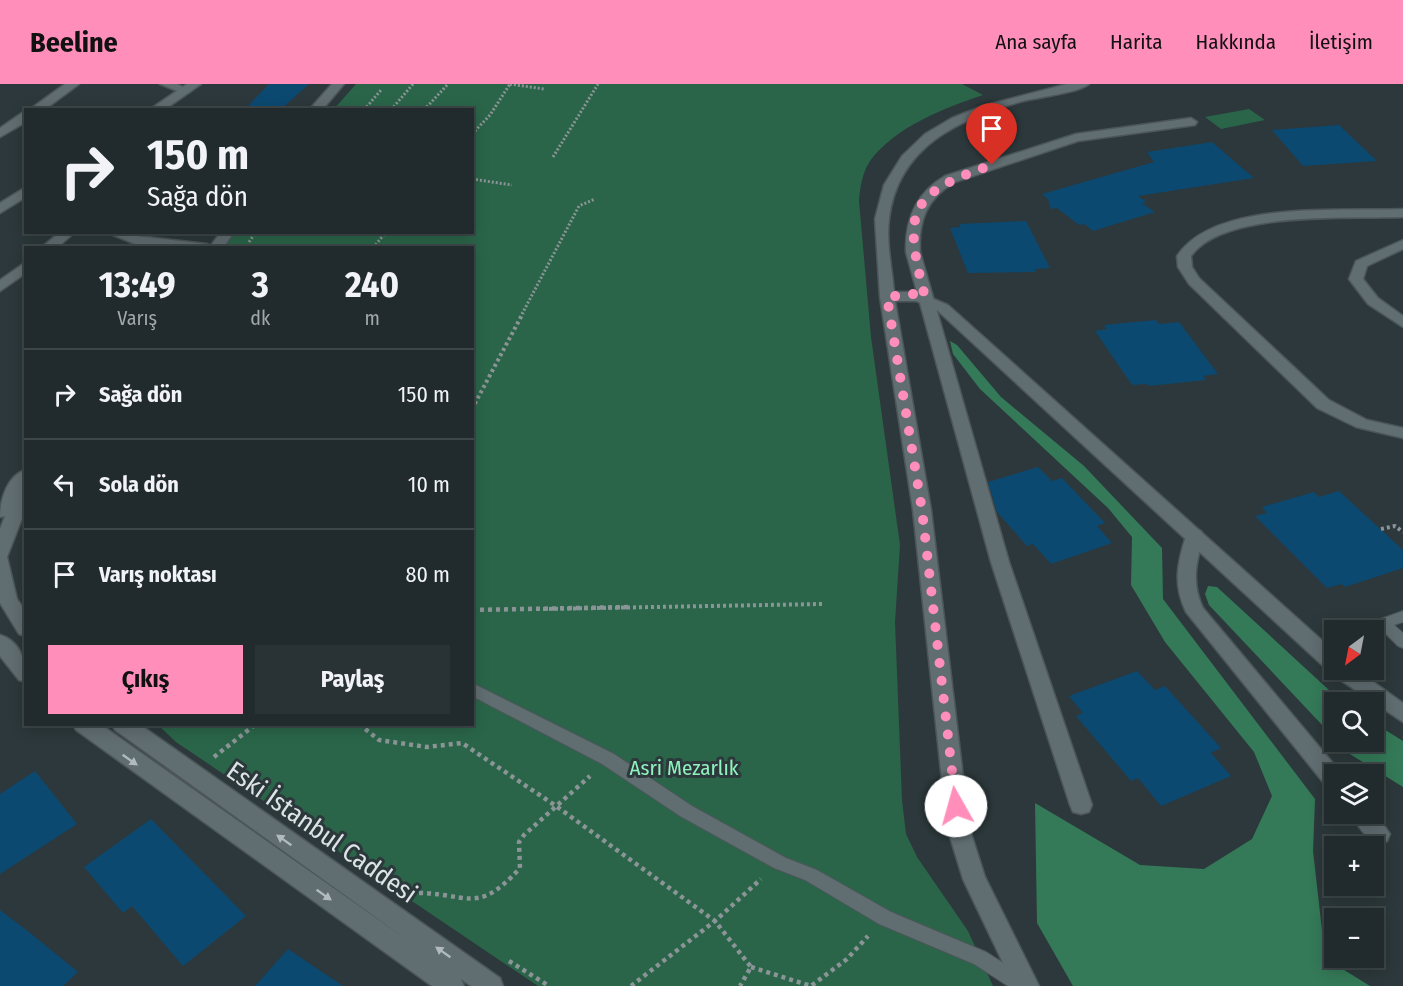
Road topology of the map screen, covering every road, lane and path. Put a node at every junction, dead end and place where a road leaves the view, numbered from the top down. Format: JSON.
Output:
{"nodes":[{"id":1,"x":73,"y":84,"type":"edge"},
{"id":2,"x":166,"y":84,"type":"edge"},
{"id":3,"x":338,"y":84,"type":"edge"},
{"id":4,"x":347,"y":84,"type":"edge"},
{"id":5,"x":413,"y":84,"type":"edge"},
{"id":6,"x":448,"y":84,"type":"edge"},
{"id":7,"x":510,"y":84,"type":"edge"},
{"id":8,"x":598,"y":84,"type":"edge"},
{"id":9,"x":1083,"y":84,"type":"edge"},
{"id":10,"x":190,"y":87,"type":"edge"},
{"id":11,"x":544,"y":89,"type":"dead end"},
{"id":12,"x":381,"y":90,"type":"dead end"},
{"id":13,"x":38,"y":108,"type":"edge"},
{"id":14,"x":158,"y":108,"type":"edge"},
{"id":15,"x":317,"y":108,"type":"edge"},
{"id":16,"x":328,"y":108,"type":"edge"},
{"id":17,"x":366,"y":108,"type":"edge"},
{"id":18,"x":393,"y":108,"type":"edge"},
{"id":19,"x":426,"y":108,"type":"edge"},
{"id":20,"x":24,"y":117,"type":"edge"},
{"id":21,"x":1191,"y":122,"type":"dead end"},
{"id":22,"x":474,"y":125,"type":"edge"},
{"id":23,"x":480,"y":126,"type":"junction"},
{"id":24,"x":474,"y":132,"type":"edge"},
{"id":25,"x":0,"y":133,"type":"edge"},
{"id":26,"x":553,"y":157,"type":"dead end"},
{"id":27,"x":474,"y":179,"type":"edge"},
{"id":28,"x":512,"y":185,"type":"dead end"},
{"id":29,"x":24,"y":192,"type":"edge"},
{"id":30,"x":595,"y":199,"type":"dead end"},
{"id":31,"x":0,"y":209,"type":"edge"},
{"id":32,"x":1403,"y":213,"type":"edge"},
{"id":33,"x":66,"y":234,"type":"edge"},
{"id":34,"x":119,"y":234,"type":"edge"},
{"id":35,"x":384,"y":234,"type":"edge"},
{"id":36,"x":1403,"y":244,"type":"edge"},
{"id":37,"x":51,"y":246,"type":"edge"},
{"id":38,"x":196,"y":246,"type":"edge"},
{"id":39,"x":374,"y":246,"type":"edge"},
{"id":40,"x":24,"y":268,"type":"edge"},
{"id":41,"x":0,"y":287,"type":"edge"},
{"id":42,"x":887,"y":297,"type":"junction"},
{"id":43,"x":925,"y":297,"type":"junction"},
{"id":44,"x":1403,"y":323,"type":"edge"},
{"id":45,"x":474,"y":405,"type":"edge"},
{"id":46,"x":1403,"y":433,"type":"edge"},
{"id":47,"x":24,"y":479,"type":"edge"},
{"id":48,"x":24,"y":498,"type":"edge"},
{"id":49,"x":0,"y":511,"type":"edge"},
{"id":50,"x":1381,"y":529,"type":"dead end"},
{"id":51,"x":1403,"y":532,"type":"edge"},
{"id":52,"x":1195,"y":536,"type":"junction"},
{"id":53,"x":0,"y":553,"type":"edge"},
{"id":54,"x":0,"y":561,"type":"edge"},
{"id":55,"x":822,"y":604,"type":"dead end"},
{"id":56,"x":474,"y":610,"type":"edge"},
{"id":57,"x":1403,"y":616,"type":"edge"},
{"id":58,"x":24,"y":626,"type":"edge"},
{"id":59,"x":0,"y":642,"type":"edge"},
{"id":60,"x":1403,"y":642,"type":"edge"},
{"id":61,"x":1324,"y":654,"type":"edge"},
{"id":62,"x":24,"y":672,"type":"edge"},
{"id":63,"x":1355,"y":680,"type":"edge"},
{"id":64,"x":474,"y":689,"type":"edge"},
{"id":65,"x":1403,"y":714,"type":"edge"},
{"id":66,"x":86,"y":726,"type":"edge"},
{"id":67,"x":125,"y":726,"type":"edge"},
{"id":68,"x":253,"y":726,"type":"edge"},
{"id":69,"x":362,"y":726,"type":"edge"},
{"id":70,"x":213,"y":758,"type":"dead end"},
{"id":71,"x":608,"y":759,"type":"junction"},
{"id":72,"x":1324,"y":768,"type":"edge"},
{"id":73,"x":1081,"y":805,"type":"dead end"},
{"id":74,"x":556,"y":806,"type":"junction"},
{"id":75,"x":1370,"y":824,"type":"edge"},
{"id":76,"x":1378,"y":834,"type":"dead end"},
{"id":77,"x":780,"y":863,"type":"junction"},
{"id":78,"x":411,"y":893,"type":"dead end"},
{"id":79,"x":885,"y":918,"type":"junction"},
{"id":80,"x":715,"y":921,"type":"junction"},
{"id":81,"x":751,"y":967,"type":"junction"},
{"id":82,"x":452,"y":986,"type":"edge"},
{"id":83,"x":491,"y":986,"type":"edge"},
{"id":84,"x":631,"y":986,"type":"edge"},
{"id":85,"x":740,"y":986,"type":"edge"},
{"id":86,"x":1025,"y":986,"type":"edge"}],
"edges":[{"from":1,"to":13,"type":"street"},
{"from":2,"to":10,"type":"street"},
{"from":3,"to":15,"type":"street"},
{"from":4,"to":16,"type":"street"},
{"from":5,"to":18,"type":"path"},
{"from":6,"to":19,"type":"path"},
{"from":7,"to":11,"type":"path"},
{"from":7,"to":23,"type":"path"},
{"from":8,"to":26,"type":"path"},
{"from":9,"to":42,"type":"street"},
{"from":10,"to":14,"type":"street"},
{"from":12,"to":17,"type":"path"},
{"from":20,"to":25,"type":"street"},
{"from":21,"to":43,"type":"street"},
{"from":22,"to":23,"type":"path"},
{"from":23,"to":24,"type":"path"},
{"from":27,"to":28,"type":"path"},
{"from":29,"to":31,"type":"street"},
{"from":30,"to":45,"type":"path"},
{"from":32,"to":46,"type":"street"},
{"from":33,"to":37,"type":"street"},
{"from":34,"to":38,"type":"street"},
{"from":35,"to":39,"type":"path"},
{"from":36,"to":44,"type":"street"},
{"from":40,"to":41,"type":"street"},
{"from":42,"to":43,"type":"street"},
{"from":42,"to":86,"type":"street"},
{"from":43,"to":52,"type":"street"},
{"from":43,"to":73,"type":"street"},
{"from":47,"to":49,"type":"street"},
{"from":48,"to":53,"type":"street"},
{"from":50,"to":51,"type":"path"},
{"from":52,"to":61,"type":"street"},
{"from":52,"to":72,"type":"street"},
{"from":54,"to":58,"type":"street"},
{"from":55,"to":56,"type":"path"},
{"from":57,"to":60,"type":"lane"},
{"from":59,"to":62,"type":"street"},
{"from":63,"to":65,"type":"street"},
{"from":64,"to":71,"type":"lane"},
{"from":66,"to":82,"type":"street","one_way":true},
{"from":83,"to":67,"type":"street","name":"Eski İstanbul Caddesi","one_way":true},
{"from":68,"to":70,"type":"path"},
{"from":69,"to":74,"type":"path"},
{"from":71,"to":74,"type":"path"},
{"from":71,"to":77,"type":"lane"},
{"from":74,"to":78,"type":"path"},
{"from":74,"to":80,"type":"path"},
{"from":75,"to":76,"type":"street"},
{"from":77,"to":79,"type":"lane"},
{"from":77,"to":80,"type":"path"},
{"from":79,"to":81,"type":"path"},
{"from":79,"to":86,"type":"lane"},
{"from":80,"to":81,"type":"path"},
{"from":80,"to":84,"type":"path"},
{"from":81,"to":85,"type":"path"}]}
